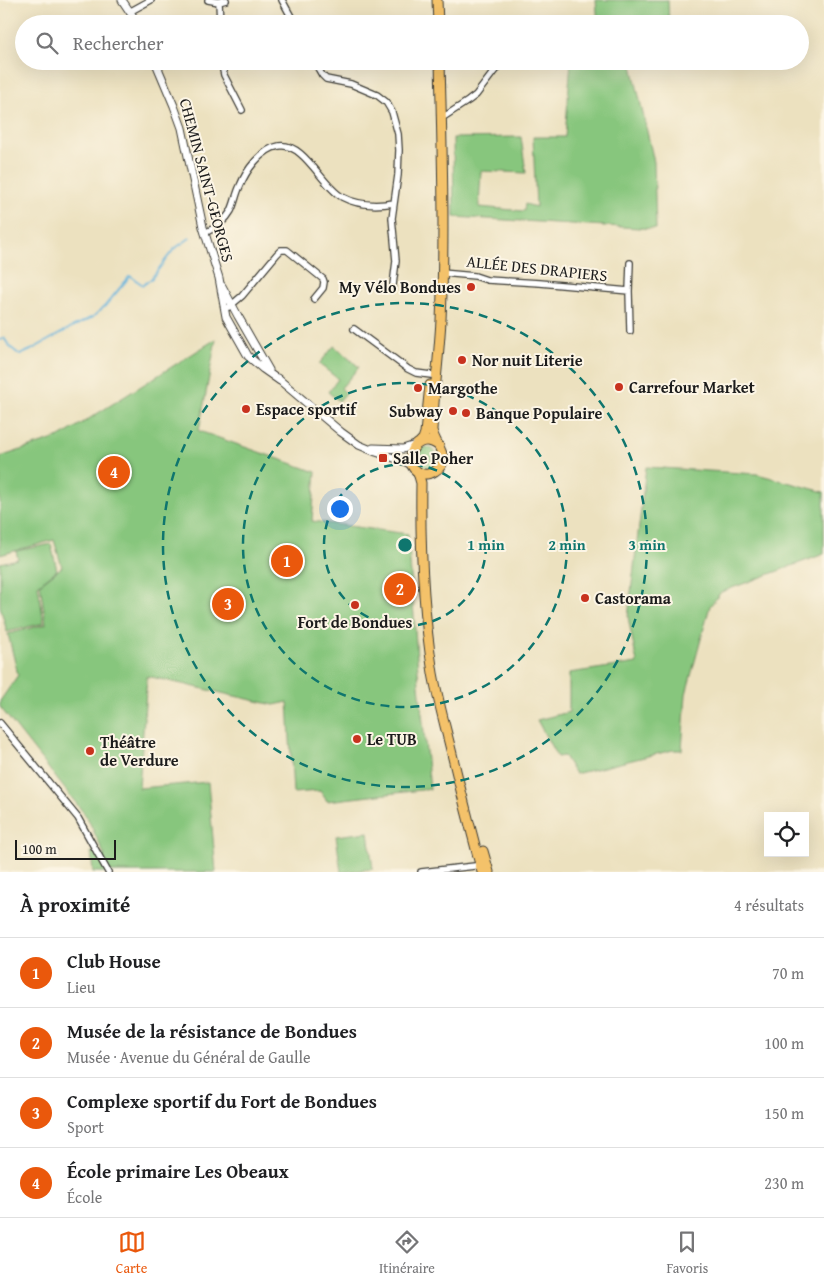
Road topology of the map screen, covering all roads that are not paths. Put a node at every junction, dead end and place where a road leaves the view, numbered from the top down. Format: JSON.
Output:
{"nodes":[{"id":1,"x":122,"y":0,"type":"edge"},
{"id":2,"x":151,"y":0,"type":"edge"},
{"id":3,"x":208,"y":0,"type":"edge"},
{"id":4,"x":226,"y":0,"type":"edge"},
{"id":5,"x":282,"y":0,"type":"edge"},
{"id":6,"x":437,"y":0,"type":"edge"},
{"id":7,"x":219,"y":2,"type":"junction"},
{"id":8,"x":131,"y":12,"type":"junction"},
{"id":9,"x":133,"y":15,"type":"edge"},
{"id":10,"x":220,"y":15,"type":"edge"},
{"id":11,"x":290,"y":15,"type":"edge"},
{"id":12,"x":438,"y":15,"type":"edge"},
{"id":13,"x":159,"y":70,"type":"edge"},
{"id":14,"x":223,"y":70,"type":"edge"},
{"id":15,"x":319,"y":70,"type":"edge"},
{"id":16,"x":440,"y":70,"type":"edge"},
{"id":17,"x":495,"y":70,"type":"edge"},
{"id":18,"x":242,"y":110,"type":"dead end"},
{"id":19,"x":442,"y":118,"type":"junction"},
{"id":20,"x":394,"y":203,"type":"junction"},
{"id":21,"x":205,"y":233,"type":"junction"},
{"id":22,"x":630,"y":263,"type":"dead end"},
{"id":23,"x":442,"y":273,"type":"junction"},
{"id":24,"x":219,"y":278,"type":"junction"},
{"id":25,"x":393,"y":285,"type":"dead end"},
{"id":26,"x":629,"y":291,"type":"junction"},
{"id":27,"x":314,"y":299,"type":"dead end"},
{"id":28,"x":232,"y":305,"type":"junction"},
{"id":29,"x":224,"y":310,"type":"junction"},
{"id":30,"x":354,"y":329,"type":"dead end"},
{"id":31,"x":630,"y":331,"type":"dead end"},
{"id":32,"x":431,"y":375,"type":"junction"},
{"id":33,"x":280,"y":380,"type":"junction"},
{"id":34,"x":354,"y":442,"type":"junction"},
{"id":35,"x":418,"y":444,"type":"junction"},
{"id":36,"x":439,"y":446,"type":"junction"},
{"id":37,"x":414,"y":468,"type":"junction"},
{"id":38,"x":434,"y":472,"type":"junction"},
{"id":39,"x":0,"y":723,"type":"edge"},
{"id":40,"x":485,"y":869,"type":"edge"},
{"id":41,"x":108,"y":872,"type":"edge"},
{"id":42,"x":421,"y":872,"type":"edge"}],
"edges":[{"from":1,"to":8,"type":"street"},
{"from":2,"to":8,"type":"street"},
{"from":3,"to":7,"type":"street"},
{"from":4,"to":7,"type":"street"},
{"from":5,"to":11,"type":"street"},
{"from":6,"to":12,"type":"main road"},
{"from":7,"to":10,"type":"street"},
{"from":8,"to":9,"type":"street"},
{"from":13,"to":21,"type":"street","name":"CHEMIN SAINT-GEORGES"},
{"from":14,"to":18,"type":"street"},
{"from":15,"to":20,"type":"street"},
{"from":16,"to":19,"type":"main road"},
{"from":17,"to":19,"type":"street"},
{"from":19,"to":23,"type":"main road"},
{"from":20,"to":21,"type":"street"},
{"from":20,"to":25,"type":"street"},
{"from":21,"to":24,"type":"street","name":"CHEMIN SAINT-GEORGES"},
{"from":22,"to":26,"type":"street","name":"ALLÉE DES DRAPIERS"},
{"from":23,"to":26,"type":"street","name":"ALLÉE DES DRAPIERS"},
{"from":23,"to":32,"type":"main road"},
{"from":23,"to":36,"type":"main road"},
{"from":24,"to":28,"type":"street","name":"CHEMIN SAINT-GEORGES"},
{"from":24,"to":29,"type":"street","name":"CHEMIN SAINT-GEORGES"},
{"from":26,"to":31,"type":"street","name":"ALLÉE DES DRAPIERS"},
{"from":27,"to":28,"type":"street"},
{"from":28,"to":29,"type":"street"},
{"from":28,"to":33,"type":"street","name":"CHEMIN SAINT-GEORGES"},
{"from":29,"to":33,"type":"street","name":"CHEMIN SAINT-GEORGES"},
{"from":30,"to":32,"type":"street"},
{"from":32,"to":35,"type":"main road"},
{"from":33,"to":34,"type":"street","name":"CHEMIN SAINT-GEORGES"},
{"from":34,"to":35,"type":"street","name":"CHEMIN SAINT-GEORGES"},
{"from":34,"to":37,"type":"street","name":"CHEMIN SAINT-GEORGES"},
{"from":35,"to":36,"type":"main road"},
{"from":35,"to":37,"type":"main road"},
{"from":36,"to":38,"type":"main road"},
{"from":37,"to":38,"type":"main road"},
{"from":37,"to":40,"type":"main road"},
{"from":38,"to":40,"type":"main road"},
{"from":39,"to":41,"type":"street"},
{"from":40,"to":42,"type":"street"}]}
